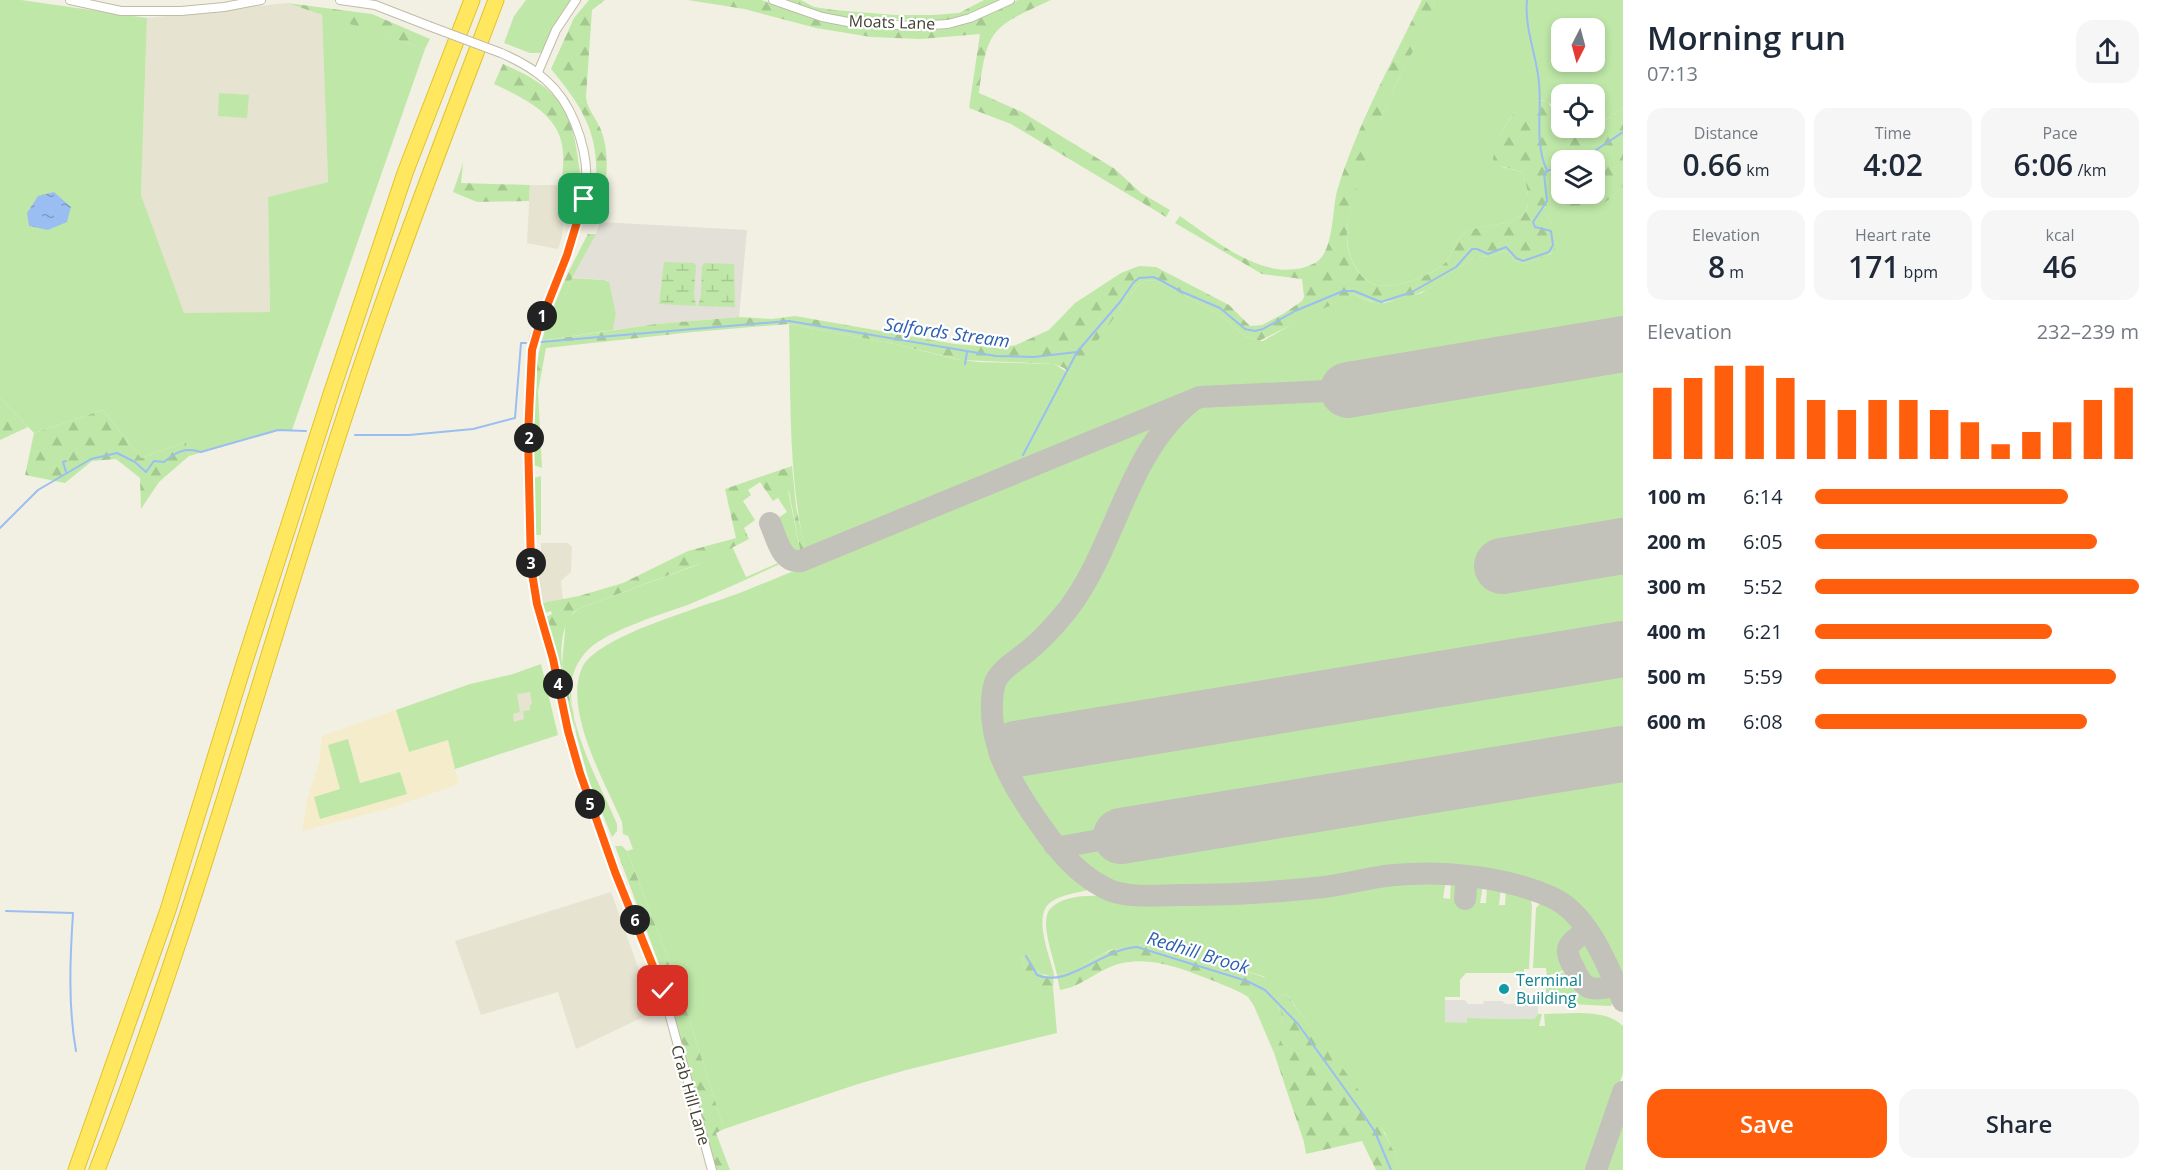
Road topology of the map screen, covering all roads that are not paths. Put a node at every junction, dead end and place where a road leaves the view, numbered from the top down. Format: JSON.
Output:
{"nodes":[{"id":1,"x":70,"y":0,"type":"edge"},
{"id":2,"x":261,"y":0,"type":"edge"},
{"id":3,"x":340,"y":0,"type":"edge"},
{"id":4,"x":472,"y":0,"type":"edge"},
{"id":5,"x":496,"y":0,"type":"edge"},
{"id":6,"x":576,"y":0,"type":"edge"},
{"id":7,"x":773,"y":0,"type":"edge"},
{"id":8,"x":1010,"y":0,"type":"edge"},
{"id":9,"x":538,"y":72,"type":"junction"},
{"id":10,"x":76,"y":1170,"type":"edge"},
{"id":11,"x":97,"y":1170,"type":"edge"},
{"id":12,"x":712,"y":1170,"type":"edge"}],
"edges":[{"from":1,"to":2,"type":"street"},
{"from":3,"to":9,"type":"street","name":"Crab Hill Lane","bridge":true},
{"from":4,"to":10,"type":"highway"},
{"from":5,"to":11,"type":"highway"},
{"from":6,"to":9,"type":"street"},
{"from":7,"to":8,"type":"street","name":"Moats Lane"},
{"from":9,"to":12,"type":"street","name":"Crab Hill Lane"}]}
